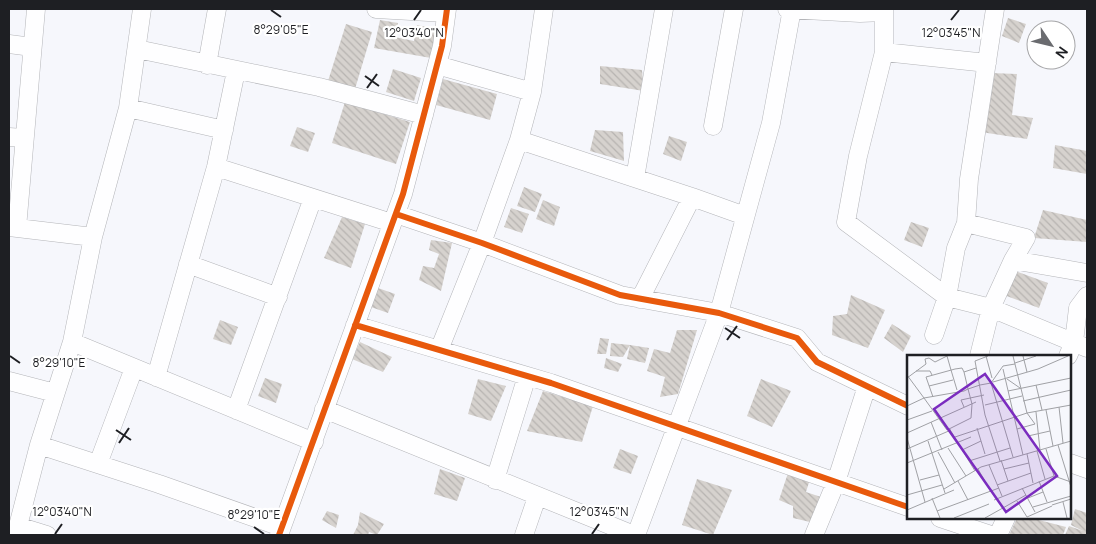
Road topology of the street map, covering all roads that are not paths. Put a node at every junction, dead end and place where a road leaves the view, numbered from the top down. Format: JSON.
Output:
{"nodes":[{"id":1,"x":36,"y":9,"type":"edge"},
{"id":2,"x":142,"y":9,"type":"edge"},
{"id":3,"x":217,"y":9,"type":"edge"},
{"id":4,"x":376,"y":9,"type":"edge"},
{"id":5,"x":544,"y":9,"type":"edge"},
{"id":6,"x":664,"y":9,"type":"edge"},
{"id":7,"x":734,"y":9,"type":"edge"},
{"id":8,"x":790,"y":9,"type":"edge"},
{"id":9,"x":995,"y":9,"type":"edge"},
{"id":10,"x":446,"y":11,"type":"edge"},
{"id":11,"x":860,"y":11,"type":"edge"},
{"id":12,"x":884,"y":11,"type":"edge"},
{"id":13,"x":9,"y":44,"type":"edge"},
{"id":14,"x":32,"y":47,"type":"junction"},
{"id":15,"x":137,"y":49,"type":"junction"},
{"id":16,"x":884,"y":52,"type":"junction"},
{"id":17,"x":987,"y":63,"type":"junction"},
{"id":18,"x":207,"y":65,"type":"junction"},
{"id":19,"x":437,"y":65,"type":"junction"},
{"id":20,"x":236,"y":71,"type":"junction"},
{"id":21,"x":532,"y":92,"type":"junction"},
{"id":22,"x":128,"y":108,"type":"junction"},
{"id":23,"x":424,"y":115,"type":"junction"},
{"id":24,"x":713,"y":126,"type":"dead end"},
{"id":25,"x":224,"y":130,"type":"junction"},
{"id":26,"x":16,"y":138,"type":"edge"},
{"id":27,"x":519,"y":140,"type":"junction"},
{"id":28,"x":216,"y":168,"type":"junction"},
{"id":29,"x":635,"y":178,"type":"junction"},
{"id":30,"x":692,"y":197,"type":"junction"},
{"id":31,"x":314,"y":198,"type":"junction"},
{"id":32,"x":745,"y":216,"type":"junction"},
{"id":33,"x":394,"y":219,"type":"junction"},
{"id":34,"x":966,"y":223,"type":"junction"},
{"id":35,"x":13,"y":227,"type":"edge"},
{"id":36,"x":94,"y":237,"type":"junction"},
{"id":37,"x":482,"y":243,"type":"junction"},
{"id":38,"x":1013,"y":260,"type":"junction"},
{"id":39,"x":188,"y":264,"type":"junction"},
{"id":40,"x":1087,"y":273,"type":"edge"},
{"id":41,"x":278,"y":296,"type":"junction"},
{"id":42,"x":1087,"y":296,"type":"edge"},
{"id":43,"x":947,"y":297,"type":"junction"},
{"id":44,"x":640,"y":298,"type":"junction"},
{"id":45,"x":991,"y":308,"type":"junction"},
{"id":46,"x":719,"y":313,"type":"junction"},
{"id":47,"x":355,"y":325,"type":"junction"},
{"id":48,"x":934,"y":335,"type":"dead end"},
{"id":49,"x":72,"y":342,"type":"junction"},
{"id":50,"x":1077,"y":349,"type":"edge"},
{"id":51,"x":439,"y":350,"type":"junction"},
{"id":52,"x":979,"y":355,"type":"edge"},
{"id":53,"x":134,"y":368,"type":"junction"},
{"id":54,"x":526,"y":376,"type":"junction"},
{"id":55,"x":156,"y":377,"type":"junction"},
{"id":56,"x":9,"y":381,"type":"edge"},
{"id":57,"x":868,"y":386,"type":"junction"},
{"id":58,"x":55,"y":393,"type":"junction"},
{"id":59,"x":907,"y":406,"type":"edge"},
{"id":60,"x":236,"y":410,"type":"junction"},
{"id":61,"x":324,"y":410,"type":"junction"},
{"id":62,"x":677,"y":427,"type":"junction"},
{"id":63,"x":314,"y":442,"type":"junction"},
{"id":64,"x":39,"y":445,"type":"junction"},
{"id":65,"x":1071,"y":463,"type":"edge"},
{"id":66,"x":98,"y":464,"type":"junction"},
{"id":67,"x":1087,"y":469,"type":"edge"},
{"id":68,"x":495,"y":480,"type":"junction"},
{"id":69,"x":836,"y":482,"type":"junction"},
{"id":70,"x":537,"y":496,"type":"junction"},
{"id":71,"x":907,"y":504,"type":"edge"},
{"id":72,"x":943,"y":519,"type":"edge"},
{"id":73,"x":1006,"y":519,"type":"edge"},
{"id":74,"x":13,"y":530,"type":"edge"},
{"id":75,"x":280,"y":531,"type":"edge"},
{"id":76,"x":47,"y":535,"type":"edge"},
{"id":77,"x":524,"y":535,"type":"edge"},
{"id":78,"x":635,"y":535,"type":"edge"},
{"id":79,"x":814,"y":535,"type":"edge"},
{"id":80,"x":991,"y":535,"type":"edge"},
{"id":81,"x":998,"y":535,"type":"edge"}],
"edges":[{"from":1,"to":14,"type":"street"},
{"from":2,"to":15,"type":"street"},
{"from":3,"to":18,"type":"street"},
{"from":4,"to":10,"type":"street"},
{"from":5,"to":21,"type":"street"},
{"from":6,"to":29,"type":"street"},
{"from":7,"to":24,"type":"street"},
{"from":8,"to":11,"type":"street"},
{"from":8,"to":32,"type":"street"},
{"from":9,"to":17,"type":"street"},
{"from":10,"to":19,"type":"street"},
{"from":11,"to":12,"type":"street"},
{"from":12,"to":16,"type":"street"},
{"from":13,"to":14,"type":"street"},
{"from":14,"to":26,"type":"street"},
{"from":15,"to":18,"type":"street"},
{"from":15,"to":22,"type":"street"},
{"from":16,"to":17,"type":"street"},
{"from":16,"to":43,"type":"street"},
{"from":17,"to":34,"type":"street"},
{"from":18,"to":20,"type":"street"},
{"from":19,"to":21,"type":"street"},
{"from":19,"to":23,"type":"street"},
{"from":20,"to":23,"type":"street"},
{"from":20,"to":25,"type":"street"},
{"from":21,"to":27,"type":"street"},
{"from":22,"to":25,"type":"street"},
{"from":22,"to":36,"type":"street"},
{"from":23,"to":33,"type":"street"},
{"from":25,"to":28,"type":"street"},
{"from":26,"to":35,"type":"street"},
{"from":27,"to":29,"type":"street"},
{"from":27,"to":37,"type":"street"},
{"from":28,"to":31,"type":"street"},
{"from":28,"to":39,"type":"street"},
{"from":29,"to":30,"type":"street"},
{"from":30,"to":32,"type":"street"},
{"from":30,"to":44,"type":"street"},
{"from":31,"to":33,"type":"street"},
{"from":31,"to":41,"type":"street"},
{"from":32,"to":46,"type":"street"},
{"from":33,"to":37,"type":"street"},
{"from":33,"to":47,"type":"street"},
{"from":34,"to":38,"type":"street"},
{"from":34,"to":43,"type":"street"},
{"from":35,"to":36,"type":"street"},
{"from":36,"to":49,"type":"street"},
{"from":37,"to":44,"type":"street"},
{"from":37,"to":51,"type":"street"},
{"from":38,"to":40,"type":"street"},
{"from":38,"to":45,"type":"street"},
{"from":39,"to":41,"type":"street"},
{"from":39,"to":55,"type":"street"},
{"from":41,"to":60,"type":"street"},
{"from":42,"to":50,"type":"street"},
{"from":43,"to":45,"type":"street"},
{"from":43,"to":48,"type":"street"},
{"from":44,"to":46,"type":"street"},
{"from":45,"to":50,"type":"street"},
{"from":45,"to":52,"type":"street"},
{"from":46,"to":57,"type":"street"},
{"from":46,"to":62,"type":"street"},
{"from":47,"to":51,"type":"street"},
{"from":47,"to":61,"type":"street"},
{"from":49,"to":53,"type":"street"},
{"from":49,"to":58,"type":"street"},
{"from":51,"to":54,"type":"street"},
{"from":53,"to":55,"type":"street"},
{"from":53,"to":66,"type":"street"},
{"from":54,"to":62,"type":"street"},
{"from":54,"to":68,"type":"street"},
{"from":55,"to":60,"type":"street"},
{"from":56,"to":58,"type":"street"},
{"from":57,"to":59,"type":"street"},
{"from":57,"to":69,"type":"street"},
{"from":58,"to":64,"type":"street"},
{"from":60,"to":63,"type":"street"},
{"from":61,"to":63,"type":"street"},
{"from":61,"to":68,"type":"street"},
{"from":62,"to":69,"type":"street"},
{"from":62,"to":78,"type":"street"},
{"from":63,"to":75,"type":"street"},
{"from":64,"to":66,"type":"street"},
{"from":64,"to":74,"type":"street"},
{"from":65,"to":67,"type":"street"},
{"from":66,"to":75,"type":"street"},
{"from":68,"to":70,"type":"street"},
{"from":69,"to":71,"type":"street"},
{"from":69,"to":79,"type":"street"},
{"from":70,"to":77,"type":"street"},
{"from":70,"to":78,"type":"street"},
{"from":72,"to":80,"type":"street"},
{"from":73,"to":81,"type":"street"},
{"from":74,"to":76,"type":"street"}]}
